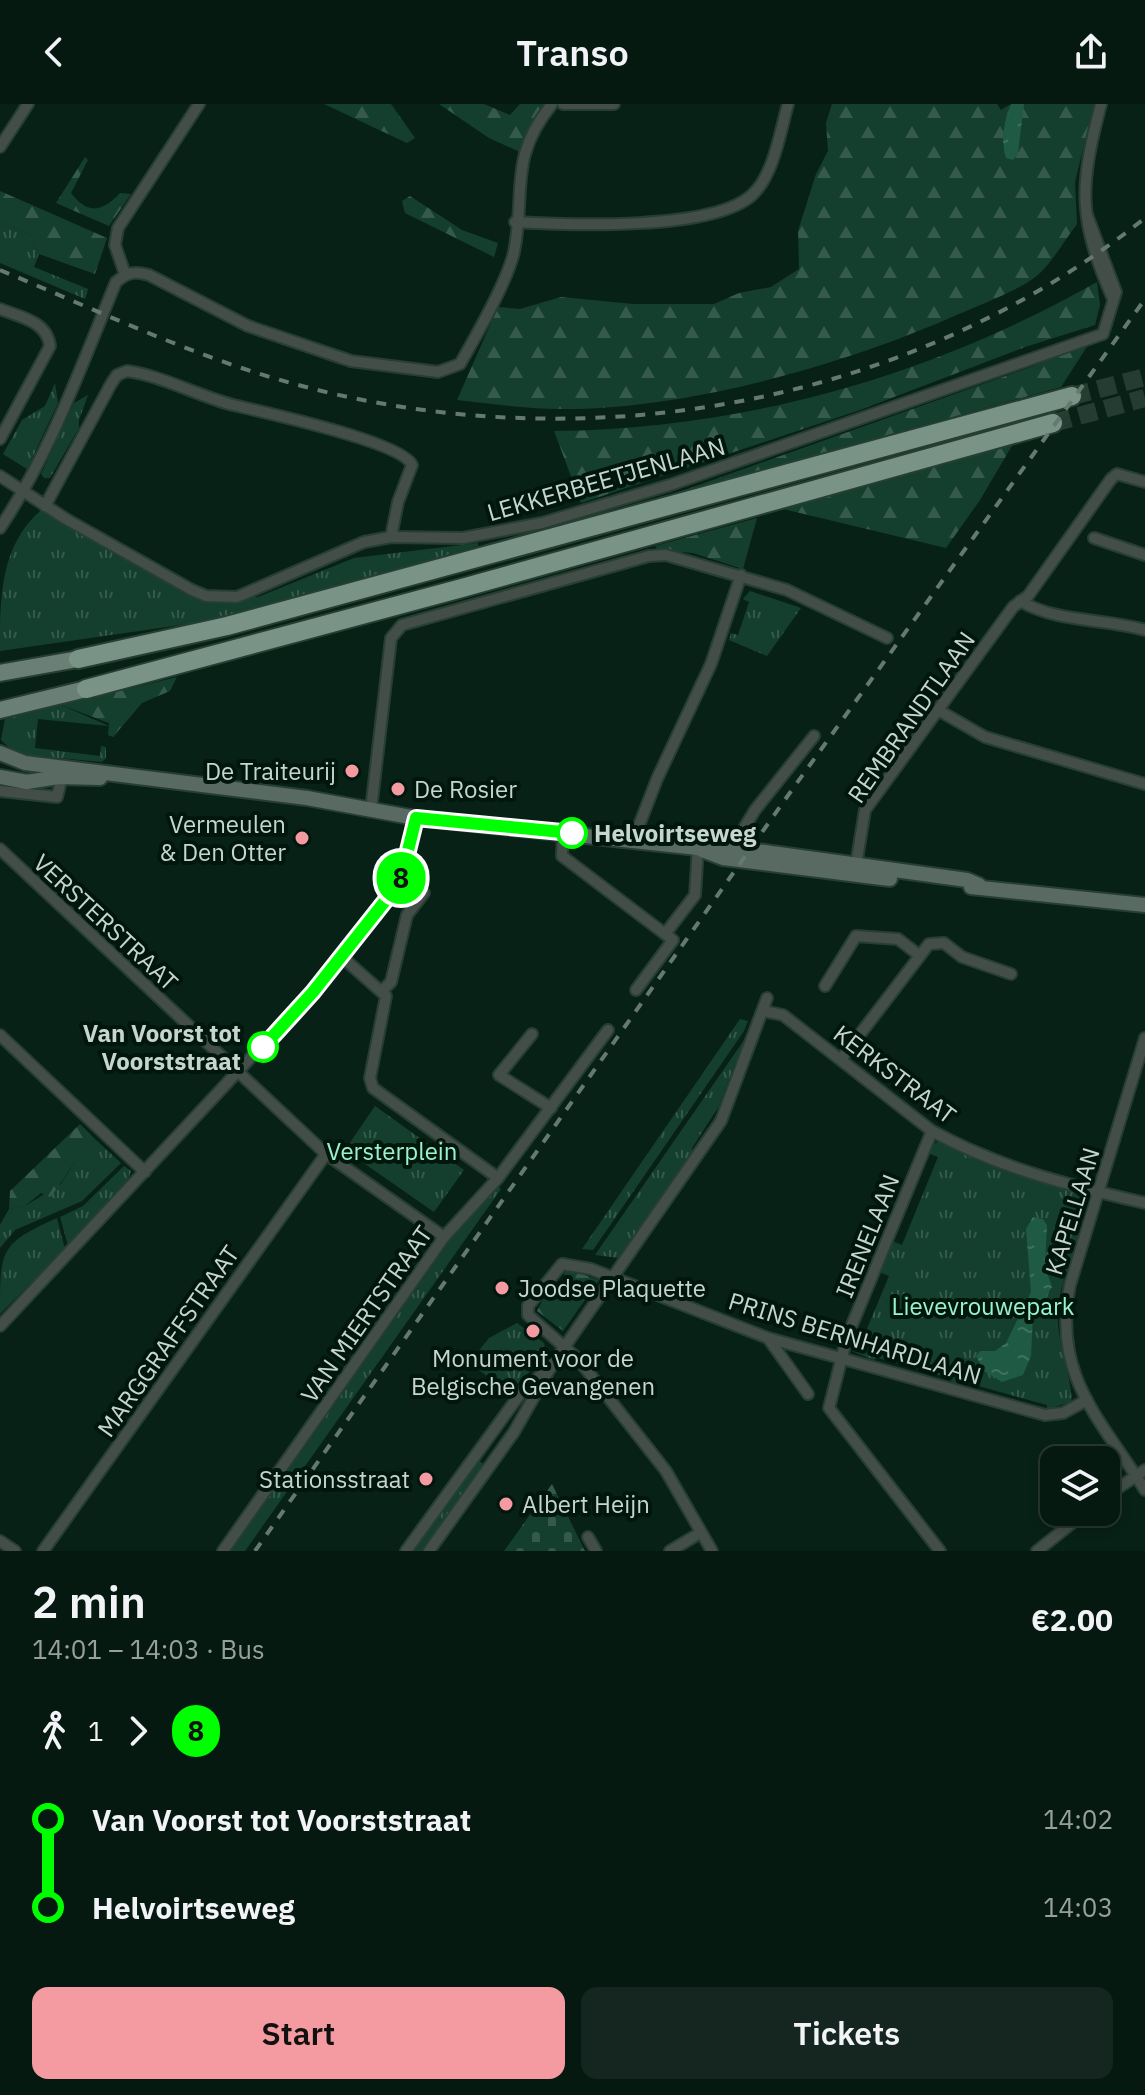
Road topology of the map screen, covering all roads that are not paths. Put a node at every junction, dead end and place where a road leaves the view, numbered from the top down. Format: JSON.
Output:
{"nodes":[{"id":1,"x":28,"y":104,"type":"edge"},
{"id":2,"x":199,"y":104,"type":"edge"},
{"id":3,"x":552,"y":104,"type":"edge"},
{"id":4,"x":563,"y":104,"type":"edge"},
{"id":5,"x":614,"y":104,"type":"edge"},
{"id":6,"x":788,"y":104,"type":"edge"},
{"id":7,"x":1101,"y":104,"type":"edge"},
{"id":8,"x":0,"y":147,"type":"edge"},
{"id":9,"x":515,"y":222,"type":"junction"},
{"id":10,"x":125,"y":274,"type":"junction"},
{"id":11,"x":0,"y":309,"type":"edge"},
{"id":12,"x":1072,"y":396,"type":"tunnel mouth"},
{"id":13,"x":1053,"y":423,"type":"tunnel mouth"},
{"id":14,"x":0,"y":439,"type":"edge"},
{"id":15,"x":0,"y":476,"type":"edge"},
{"id":16,"x":1145,"y":482,"type":"edge"},
{"id":17,"x":24,"y":489,"type":"junction"},
{"id":18,"x":45,"y":506,"type":"junction"},
{"id":19,"x":0,"y":528,"type":"edge"},
{"id":20,"x":391,"y":537,"type":"junction"},
{"id":21,"x":1094,"y":538,"type":"dead end"},
{"id":22,"x":1145,"y":555,"type":"edge"},
{"id":23,"x":741,"y":575,"type":"junction"},
{"id":24,"x":1020,"y":601,"type":"junction"},
{"id":25,"x":1145,"y":630,"type":"edge"},
{"id":26,"x":887,"y":638,"type":"dead end"},
{"id":27,"x":78,"y":659,"type":"joint"},
{"id":28,"x":0,"y":673,"type":"edge"},
{"id":29,"x":86,"y":689,"type":"joint"},
{"id":30,"x":0,"y":710,"type":"edge"},
{"id":31,"x":938,"y":710,"type":"junction"},
{"id":32,"x":814,"y":736,"type":"dead end"},
{"id":33,"x":0,"y":753,"type":"edge"},
{"id":34,"x":64,"y":771,"type":"junction"},
{"id":35,"x":0,"y":777,"type":"edge"},
{"id":36,"x":1145,"y":784,"type":"edge"},
{"id":37,"x":0,"y":791,"type":"edge"},
{"id":38,"x":371,"y":810,"type":"junction"},
{"id":39,"x":416,"y":818,"type":"junction"},
{"id":40,"x":563,"y":839,"type":"junction"},
{"id":41,"x":633,"y":841,"type":"junction"},
{"id":42,"x":698,"y":848,"type":"junction"},
{"id":43,"x":732,"y":848,"type":"junction"},
{"id":44,"x":0,"y":849,"type":"edge"},
{"id":45,"x":856,"y":865,"type":"junction"},
{"id":46,"x":979,"y":885,"type":"junction"},
{"id":47,"x":418,"y":889,"type":"dead end"},
{"id":48,"x":1145,"y":905,"type":"edge"},
{"id":49,"x":665,"y":934,"type":"junction"},
{"id":50,"x":919,"y":955,"type":"junction"},
{"id":51,"x":342,"y":957,"type":"junction"},
{"id":52,"x":1011,"y":974,"type":"dead end"},
{"id":53,"x":825,"y":986,"type":"dead end"},
{"id":54,"x":383,"y":990,"type":"junction"},
{"id":55,"x":636,"y":990,"type":"dead end"},
{"id":56,"x":767,"y":998,"type":"dead end"},
{"id":57,"x":763,"y":1011,"type":"junction"},
{"id":58,"x":608,"y":1030,"type":"dead end"},
{"id":59,"x":532,"y":1034,"type":"dead end"},
{"id":60,"x":0,"y":1035,"type":"edge"},
{"id":61,"x":1145,"y":1038,"type":"edge"},
{"id":62,"x":841,"y":1059,"type":"junction"},
{"id":63,"x":238,"y":1073,"type":"junction"},
{"id":64,"x":551,"y":1108,"type":"junction"},
{"id":65,"x":932,"y":1131,"type":"junction"},
{"id":66,"x":326,"y":1154,"type":"junction"},
{"id":67,"x":145,"y":1172,"type":"junction"},
{"id":68,"x":498,"y":1178,"type":"junction"},
{"id":69,"x":1099,"y":1192,"type":"junction"},
{"id":70,"x":1145,"y":1203,"type":"edge"},
{"id":71,"x":444,"y":1237,"type":"junction"},
{"id":72,"x":613,"y":1279,"type":"junction"},
{"id":73,"x":0,"y":1326,"type":"edge"},
{"id":74,"x":768,"y":1338,"type":"junction"},
{"id":75,"x":565,"y":1347,"type":"junction"},
{"id":76,"x":841,"y":1358,"type":"junction"},
{"id":77,"x":552,"y":1365,"type":"junction"},
{"id":78,"x":808,"y":1394,"type":"dead end"},
{"id":79,"x":1087,"y":1400,"type":"junction"},
{"id":80,"x":1141,"y":1473,"type":"edge"},
{"id":81,"x":1120,"y":1487,"type":"edge"},
{"id":82,"x":1145,"y":1490,"type":"edge"},
{"id":83,"x":1068,"y":1526,"type":"edge"},
{"id":84,"x":700,"y":1533,"type":"junction"},
{"id":85,"x":588,"y":1537,"type":"dead end"},
{"id":86,"x":0,"y":1541,"type":"edge"},
{"id":87,"x":15,"y":1551,"type":"edge"},
{"id":88,"x":43,"y":1551,"type":"edge"},
{"id":89,"x":223,"y":1551,"type":"edge"},
{"id":90,"x":406,"y":1551,"type":"edge"},
{"id":91,"x":429,"y":1551,"type":"edge"},
{"id":92,"x":596,"y":1551,"type":"edge"},
{"id":93,"x":670,"y":1551,"type":"edge"},
{"id":94,"x":712,"y":1551,"type":"edge"},
{"id":95,"x":940,"y":1551,"type":"edge"},
{"id":96,"x":1037,"y":1551,"type":"edge"}],
"edges":[{"from":1,"to":8,"type":"street"},
{"from":2,"to":10,"type":"street"},
{"from":3,"to":9,"type":"street"},
{"from":4,"to":5,"type":"street"},
{"from":6,"to":9,"type":"street"},
{"from":7,"to":20,"type":"street","name":"LEKKERBEETJENLAAN"},
{"from":9,"to":10,"type":"street"},
{"from":10,"to":17,"type":"street"},
{"from":11,"to":14,"type":"street"},
{"from":12,"to":27,"type":"highway"},
{"from":13,"to":29,"type":"highway"},
{"from":15,"to":17,"type":"street","name":"LEKKERBEETJENLAAN"},
{"from":16,"to":24,"type":"street","name":"REMBRANDTLAAN"},
{"from":17,"to":18,"type":"street","name":"LEKKERBEETJENLAAN"},
{"from":17,"to":19,"type":"street"},
{"from":18,"to":20,"type":"street","name":"LEKKERBEETJENLAAN"},
{"from":18,"to":20,"type":"street"},
{"from":21,"to":22,"type":"street"},
{"from":23,"to":26,"type":"street"},
{"from":23,"to":38,"type":"street"},
{"from":23,"to":41,"type":"street"},
{"from":24,"to":25,"type":"street"},
{"from":24,"to":31,"type":"street","name":"REMBRANDTLAAN"},
{"from":27,"to":28,"type":"main road"},
{"from":29,"to":30,"type":"main road"},
{"from":31,"to":36,"type":"street"},
{"from":31,"to":45,"type":"street","name":"REMBRANDTLAAN"},
{"from":32,"to":43,"type":"street"},
{"from":33,"to":34,"type":"main road"},
{"from":34,"to":35,"type":"main road"},
{"from":34,"to":37,"type":"street"},
{"from":34,"to":38,"type":"main road"},
{"from":38,"to":39,"type":"main road"},
{"from":39,"to":40,"type":"main road"},
{"from":39,"to":51,"type":"street"},
{"from":40,"to":41,"type":"main road"},
{"from":40,"to":49,"type":"street"},
{"from":41,"to":42,"type":"main road"},
{"from":42,"to":43,"type":"main road"},
{"from":42,"to":46,"type":"main road"},
{"from":42,"to":49,"type":"street"},
{"from":43,"to":45,"type":"main road"},
{"from":44,"to":63,"type":"street","name":"VERSTERSTRAAT"},
{"from":45,"to":46,"type":"main road"},
{"from":46,"to":48,"type":"main road"},
{"from":47,"to":54,"type":"street"},
{"from":49,"to":55,"type":"street"},
{"from":50,"to":52,"type":"street"},
{"from":50,"to":53,"type":"street"},
{"from":50,"to":62,"type":"street"},
{"from":51,"to":54,"type":"street"},
{"from":51,"to":63,"type":"street"},
{"from":54,"to":68,"type":"street"},
{"from":56,"to":57,"type":"street"},
{"from":57,"to":62,"type":"street","name":"KERKSTRAAT"},
{"from":57,"to":72,"type":"street"},
{"from":58,"to":64,"type":"street","name":"VAN MIERTSTRAAT"},
{"from":59,"to":64,"type":"street"},
{"from":60,"to":67,"type":"street"},
{"from":61,"to":69,"type":"street","name":"KAPELLAAN"},
{"from":62,"to":65,"type":"street","name":"KERKSTRAAT"},
{"from":63,"to":66,"type":"street","name":"VERSTERSTRAAT"},
{"from":63,"to":67,"type":"street"},
{"from":64,"to":68,"type":"street","name":"VAN MIERTSTRAAT"},
{"from":65,"to":69,"type":"street","name":"KERKSTRAAT"},
{"from":65,"to":76,"type":"street","name":"IRENELAAN"},
{"from":66,"to":71,"type":"street"},
{"from":66,"to":88,"type":"street","name":"MARGGRAFFSTRAAT"},
{"from":67,"to":73,"type":"street"},
{"from":68,"to":71,"type":"street","name":"VAN MIERTSTRAAT"},
{"from":69,"to":70,"type":"street","name":"KERKSTRAAT"},
{"from":69,"to":79,"type":"street","name":"KAPELLAAN"},
{"from":71,"to":89,"type":"street","name":"VAN MIERTSTRAAT"},
{"from":72,"to":74,"type":"street","name":"PRINS BERNHARDLAAN"},
{"from":72,"to":75,"type":"street"},
{"from":72,"to":75,"type":"street"},
{"from":74,"to":76,"type":"street","name":"PRINS BERNHARDLAAN"},
{"from":74,"to":78,"type":"street"},
{"from":75,"to":77,"type":"street"},
{"from":75,"to":84,"type":"street"},
{"from":76,"to":79,"type":"street","name":"PRINS BERNHARDLAAN"},
{"from":76,"to":95,"type":"street","name":"IRENELAAN"},
{"from":77,"to":90,"type":"street"},
{"from":77,"to":91,"type":"street"},
{"from":79,"to":80,"type":"street","name":"KAPELLAAN"},
{"from":80,"to":81,"type":"street"},
{"from":80,"to":82,"type":"street","name":"KAPELLAAN"},
{"from":83,"to":96,"type":"street"},
{"from":84,"to":93,"type":"street"},
{"from":84,"to":94,"type":"street"},
{"from":85,"to":92,"type":"street"},
{"from":86,"to":87,"type":"street"}]}
